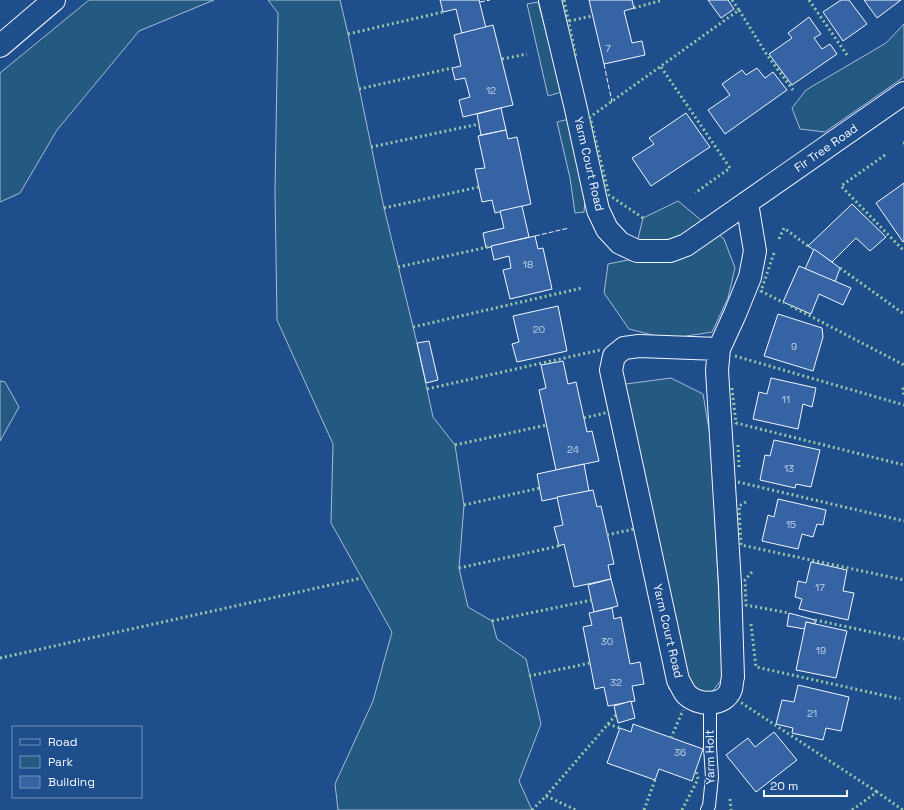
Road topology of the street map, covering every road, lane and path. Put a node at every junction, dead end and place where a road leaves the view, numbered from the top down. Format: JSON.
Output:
{"nodes":[{"id":1,"x":54,"y":0,"type":"edge"},
{"id":2,"x":550,"y":0,"type":"edge"},
{"id":3,"x":1,"y":41,"type":"edge"},
{"id":4,"x":903,"y":96,"type":"edge"},
{"id":5,"x":747,"y":203,"type":"junction"},
{"id":6,"x":719,"y":349,"type":"junction"},
{"id":7,"x":710,"y":703,"type":"junction"},
{"id":8,"x":707,"y":810,"type":"edge"}],
"edges":[{"from":1,"to":3,"type":"street"},
{"from":2,"to":5,"type":"street","name":"Yarm Court Road"},
{"from":4,"to":5,"type":"street","name":"Fir Tree Road"},
{"from":5,"to":6,"type":"street"},
{"from":6,"to":7,"type":"street"},
{"from":6,"to":7,"type":"street","name":"Yarm Court Road"},
{"from":7,"to":8,"type":"lane","name":"Yarm Holt"}]}
